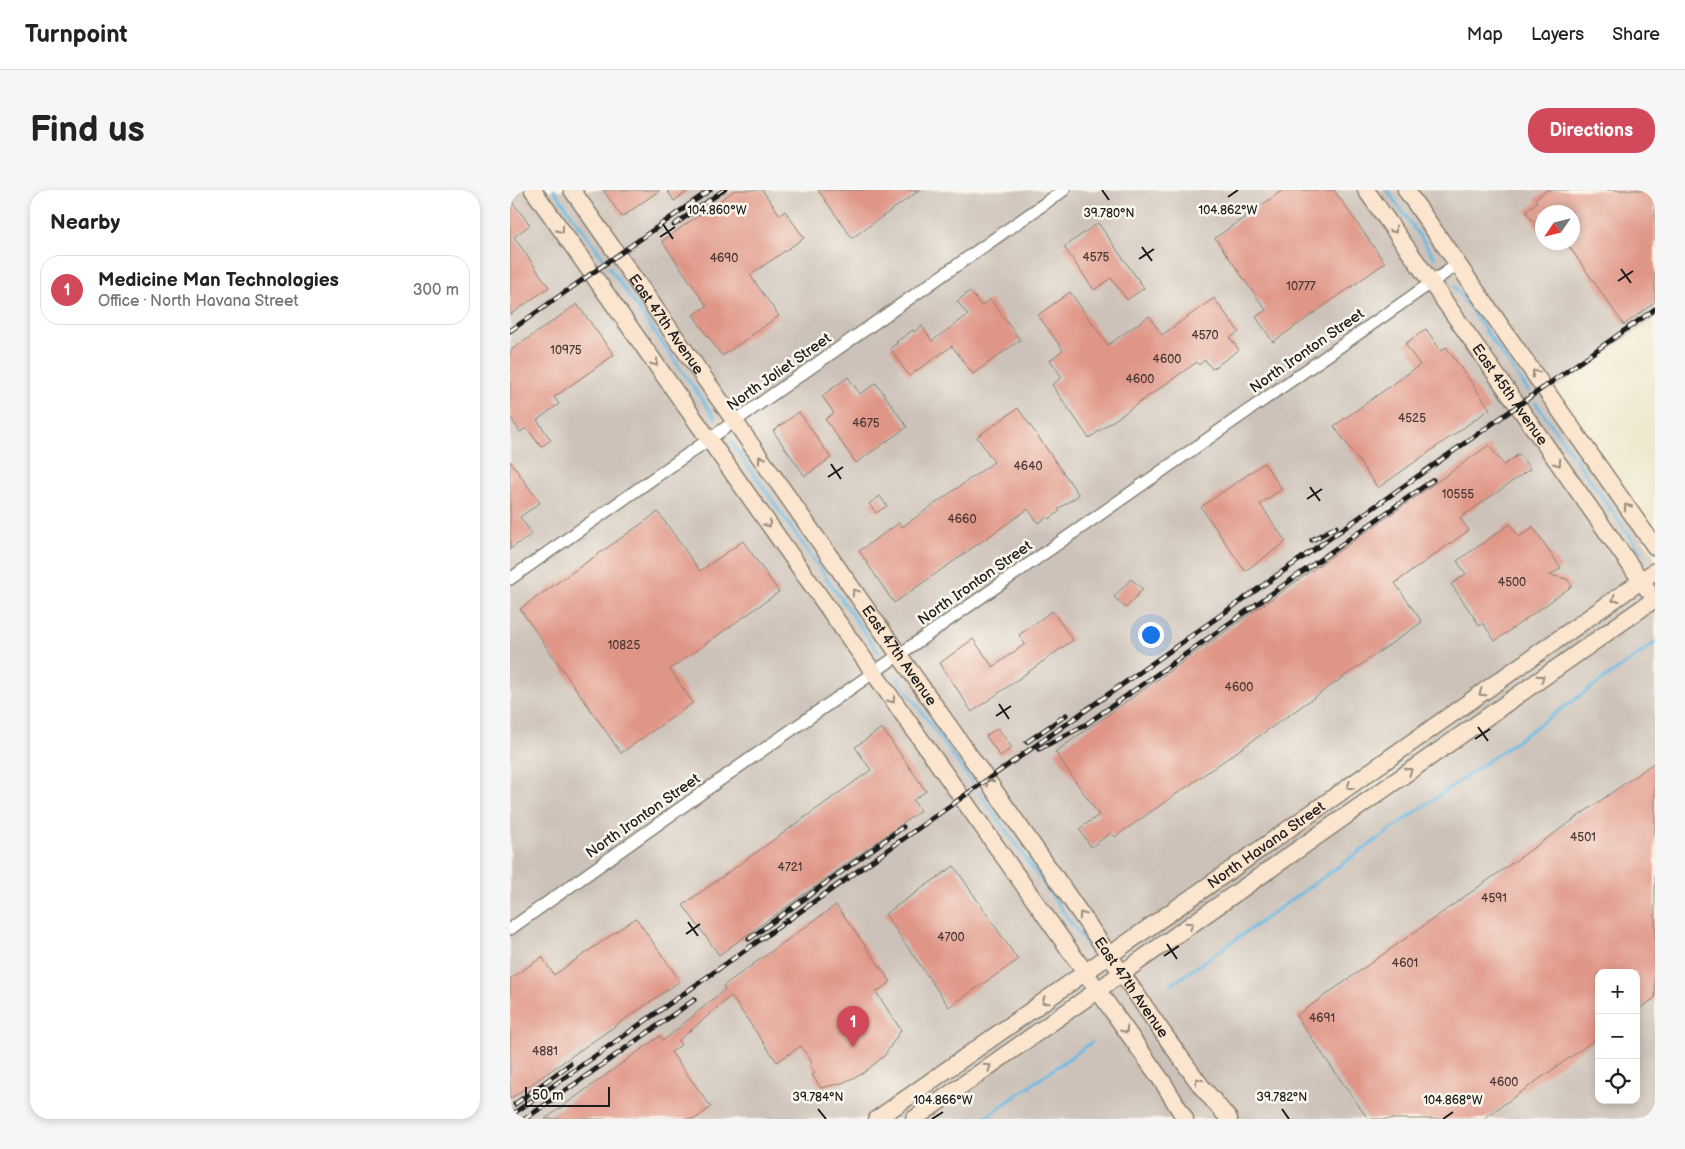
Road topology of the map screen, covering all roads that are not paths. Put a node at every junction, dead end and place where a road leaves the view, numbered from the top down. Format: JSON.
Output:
{"nodes":[{"id":1,"x":533,"y":190,"type":"edge"},
{"id":2,"x":572,"y":190,"type":"edge"},
{"id":3,"x":1064,"y":190,"type":"edge"},
{"id":4,"x":1366,"y":190,"type":"edge"},
{"id":5,"x":1406,"y":190,"type":"edge"},
{"id":6,"x":1458,"y":264,"type":"junction"},
{"id":7,"x":1431,"y":282,"type":"junction"},
{"id":8,"x":735,"y":422,"type":"junction"},
{"id":9,"x":709,"y":440,"type":"junction"},
{"id":10,"x":1655,"y":547,"type":"edge"},
{"id":11,"x":1655,"y":571,"type":"edge"},
{"id":12,"x":510,"y":579,"type":"edge"},
{"id":13,"x":1641,"y":581,"type":"junction"},
{"id":14,"x":1655,"y":599,"type":"edge"},
{"id":15,"x":899,"y":654,"type":"junction"},
{"id":16,"x":873,"y":673,"type":"junction"},
{"id":17,"x":510,"y":929,"type":"edge"},
{"id":18,"x":1110,"y":955,"type":"junction"},
{"id":19,"x":1084,"y":972,"type":"junction"},
{"id":20,"x":1121,"y":974,"type":"junction"},
{"id":21,"x":1097,"y":991,"type":"junction"},
{"id":22,"x":876,"y":1119,"type":"edge"},
{"id":23,"x":914,"y":1119,"type":"edge"},
{"id":24,"x":1185,"y":1119,"type":"edge"},
{"id":25,"x":1229,"y":1119,"type":"edge"}],
"edges":[{"from":1,"to":9,"type":"main road","name":"East 47th Avenue","one_way":true},
{"from":2,"to":8,"type":"main road","name":"East 47th Avenue"},
{"from":3,"to":8,"type":"street","name":"North Joliet Street"},
{"from":4,"to":7,"type":"main road","name":"East 45th Avenue","one_way":true},
{"from":5,"to":6,"type":"main road"},
{"from":6,"to":7,"type":"street","name":"North Ironton Street"},
{"from":10,"to":6,"type":"main road","one_way":true},
{"from":7,"to":13,"type":"main road","name":"East 45th Avenue","one_way":true},
{"from":7,"to":15,"type":"street","name":"North Ironton Street"},
{"from":8,"to":9,"type":"street","name":"North Joliet Street"},
{"from":15,"to":8,"type":"main road","name":"East 47th Avenue","one_way":true},
{"from":9,"to":12,"type":"street","name":"North Joliet Street"},
{"from":9,"to":16,"type":"main road","name":"East 47th Avenue","one_way":true},
{"from":11,"to":13,"type":"main road","name":"North Havana Street"},
{"from":13,"to":14,"type":"main road","name":"East 45th Avenue"},
{"from":13,"to":18,"type":"main road","name":"North Havana Street","one_way":true},
{"from":20,"to":14,"type":"main road","name":"North Havana Street","one_way":true},
{"from":15,"to":16,"type":"street","name":"North Ironton Street"},
{"from":18,"to":15,"type":"main road","name":"East 47th Avenue","one_way":true},
{"from":16,"to":17,"type":"street","name":"North Ironton Street"},
{"from":16,"to":19,"type":"main road","name":"East 47th Avenue","one_way":true},
{"from":18,"to":19,"type":"main road","name":"North Havana Street"},
{"from":18,"to":20,"type":"main road","name":"East 47th Avenue"},
{"from":19,"to":21,"type":"main road","name":"East 47th Avenue"},
{"from":19,"to":22,"type":"main road","name":"North Havana Street","one_way":true},
{"from":20,"to":21,"type":"main road","name":"North Havana Street"},
{"from":25,"to":20,"type":"main road","name":"East 47th Avenue","one_way":true},
{"from":23,"to":21,"type":"main road","name":"North Havana Street","one_way":true},
{"from":21,"to":24,"type":"main road","name":"East 47th Avenue","one_way":true}]}
